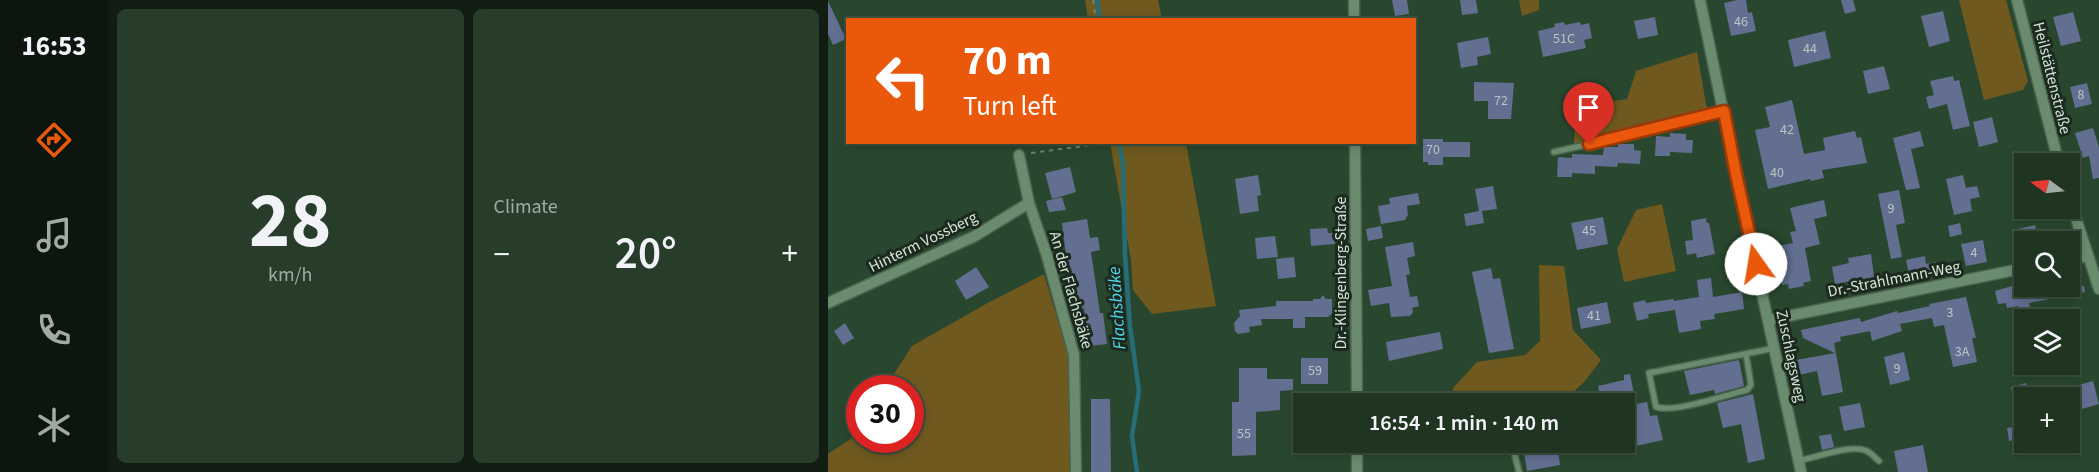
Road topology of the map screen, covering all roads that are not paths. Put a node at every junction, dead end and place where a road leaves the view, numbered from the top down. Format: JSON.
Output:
{"nodes":[{"id":1,"x":1354,"y":0,"type":"edge"},
{"id":2,"x":1700,"y":0,"type":"edge"},
{"id":3,"x":2017,"y":0,"type":"edge"},
{"id":4,"x":1354,"y":18,"type":"edge"},
{"id":5,"x":1724,"y":111,"type":"junction"},
{"id":6,"x":1355,"y":144,"type":"edge"},
{"id":7,"x":1554,"y":152,"type":"dead end"},
{"id":8,"x":2056,"y":153,"type":"edge"},
{"id":9,"x":1019,"y":155,"type":"road end"},
{"id":10,"x":1029,"y":203,"type":"junction"},
{"id":11,"x":2076,"y":219,"type":"edge"},
{"id":12,"x":2087,"y":256,"type":"junction"},
{"id":13,"x":2080,"y":258,"type":"edge"},
{"id":14,"x":2014,"y":270,"type":"edge"},
{"id":15,"x":2099,"y":289,"type":"edge"},
{"id":16,"x":828,"y":303,"type":"edge"},
{"id":17,"x":1769,"y":320,"type":"junction"},
{"id":18,"x":1774,"y":348,"type":"junction"},
{"id":19,"x":1746,"y":354,"type":"junction"},
{"id":20,"x":1357,"y":393,"type":"edge"},
{"id":21,"x":1357,"y":453,"type":"edge"},
{"id":22,"x":1515,"y":456,"type":"dead end"},
{"id":23,"x":1879,"y":461,"type":"dead end"},
{"id":24,"x":1800,"y":467,"type":"edge"},
{"id":25,"x":1076,"y":472,"type":"edge"},
{"id":26,"x":1357,"y":472,"type":"edge"},
{"id":27,"x":1519,"y":472,"type":"edge"}],
"edges":[{"from":1,"to":4,"type":"street"},
{"from":2,"to":5,"type":"street","name":"Zuschlagsweg"},
{"from":3,"to":8,"type":"street","name":"Heilstättenstraße"},
{"from":5,"to":7,"type":"lane"},
{"from":5,"to":17,"type":"street","name":"Zuschlagsweg"},
{"from":6,"to":20,"type":"street","name":"Dr.-Klingenberg-Straße"},
{"from":9,"to":10,"type":"street","name":"An der Flachsbäke"},
{"from":10,"to":16,"type":"street","name":"Hinterm Vossberg"},
{"from":10,"to":25,"type":"street","name":"An der Flachsbäke"},
{"from":11,"to":12,"type":"street"},
{"from":12,"to":13,"type":"street"},
{"from":12,"to":15,"type":"street"},
{"from":14,"to":17,"type":"street","name":"Dr.-Strahlmann-Weg"},
{"from":17,"to":18,"type":"street","name":"Zuschlagsweg"},
{"from":18,"to":19,"type":"lane"},
{"from":18,"to":24,"type":"street","name":"Zuschlagsweg"},
{"from":19,"to":19,"type":"lane"},
{"from":21,"to":26,"type":"street"},
{"from":22,"to":27,"type":"lane"},
{"from":23,"to":24,"type":"lane"}]}
